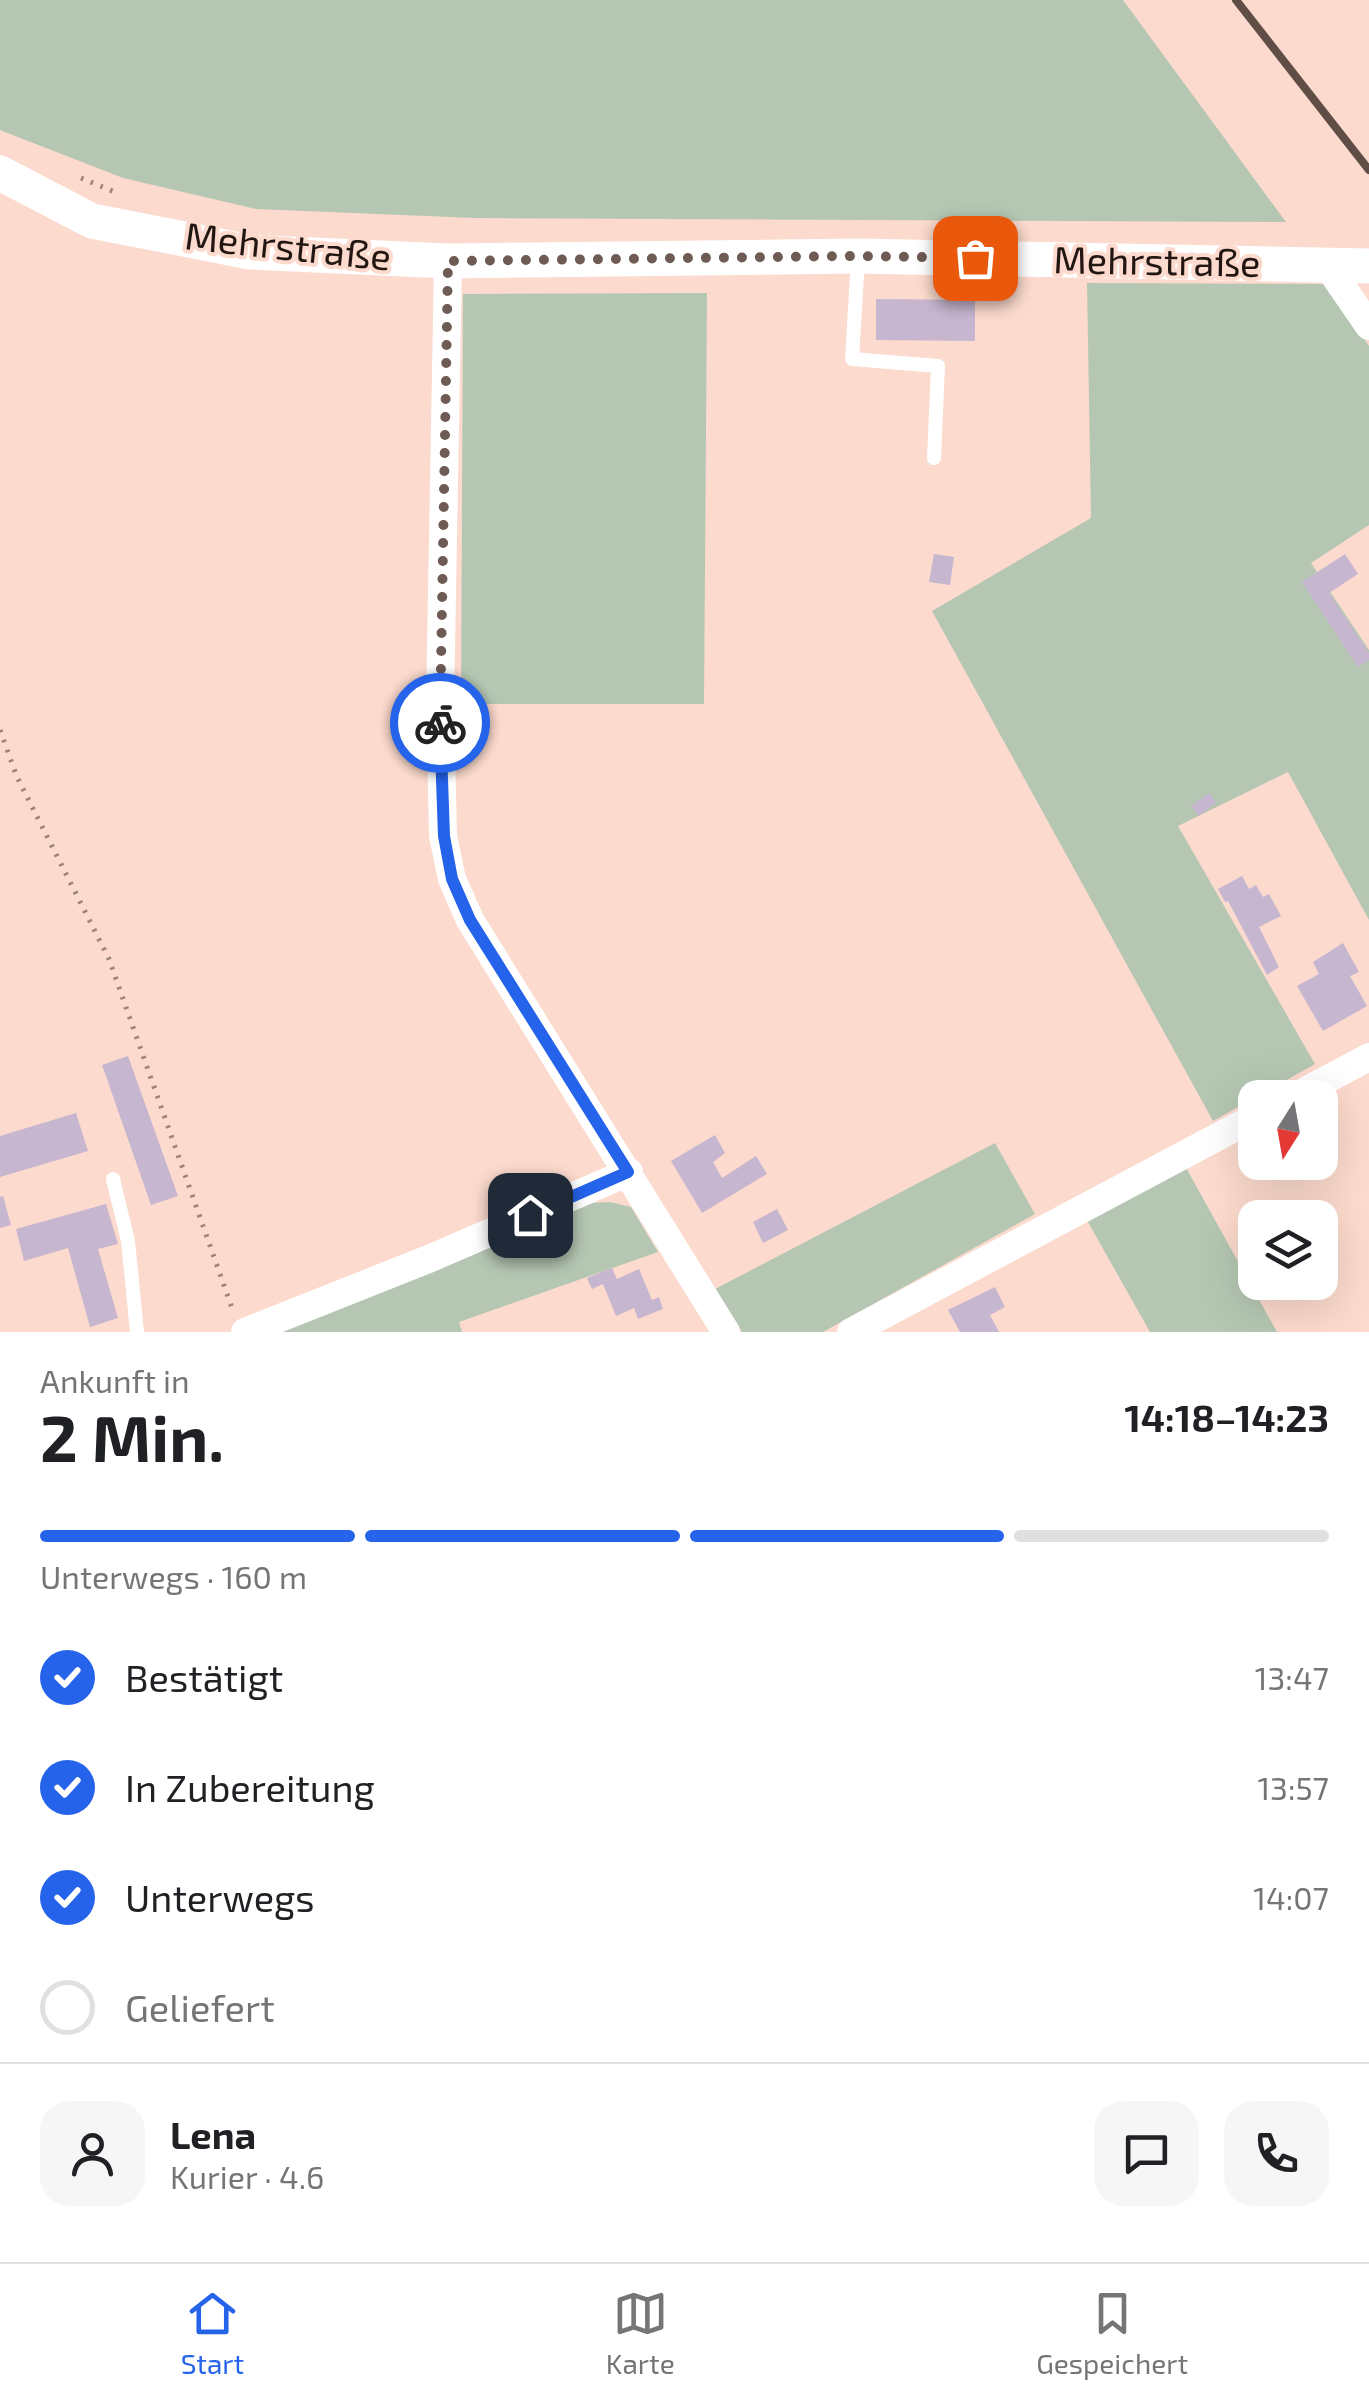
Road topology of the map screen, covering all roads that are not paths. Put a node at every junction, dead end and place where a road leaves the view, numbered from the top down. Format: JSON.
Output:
{"nodes":[{"id":1,"x":0,"y":174,"type":"edge"},
{"id":2,"x":858,"y":256,"type":"junction"},
{"id":3,"x":448,"y":261,"type":"junction"},
{"id":4,"x":1327,"y":265,"type":"junction"},
{"id":5,"x":1369,"y":266,"type":"edge"},
{"id":6,"x":1369,"y":326,"type":"edge"},
{"id":7,"x":934,"y":458,"type":"dead end"},
{"id":8,"x":1369,"y":1057,"type":"edge"},
{"id":9,"x":1326,"y":1080,"type":"edge"},
{"id":10,"x":1238,"y":1127,"type":"edge"},
{"id":11,"x":628,"y":1172,"type":"junction"},
{"id":12,"x":113,"y":1179,"type":"dead end"},
{"id":13,"x":240,"y":1324,"type":"edge"},
{"id":14,"x":137,"y":1332,"type":"edge"},
{"id":15,"x":726,"y":1332,"type":"edge"},
{"id":16,"x":850,"y":1332,"type":"edge"}],
"edges":[{"from":1,"to":3,"type":"street","name":"Mehrstraße"},
{"from":2,"to":3,"type":"street","name":"Mehrstraße"},
{"from":2,"to":4,"type":"street","name":"Mehrstraße"},
{"from":2,"to":7,"type":"lane"},
{"from":3,"to":11,"type":"street"},
{"from":4,"to":5,"type":"street","name":"Mehrstraße"},
{"from":4,"to":6,"type":"street"},
{"from":8,"to":9,"type":"street"},
{"from":10,"to":16,"type":"street"},
{"from":11,"to":13,"type":"street"},
{"from":11,"to":15,"type":"street"},
{"from":12,"to":14,"type":"lane"}]}
